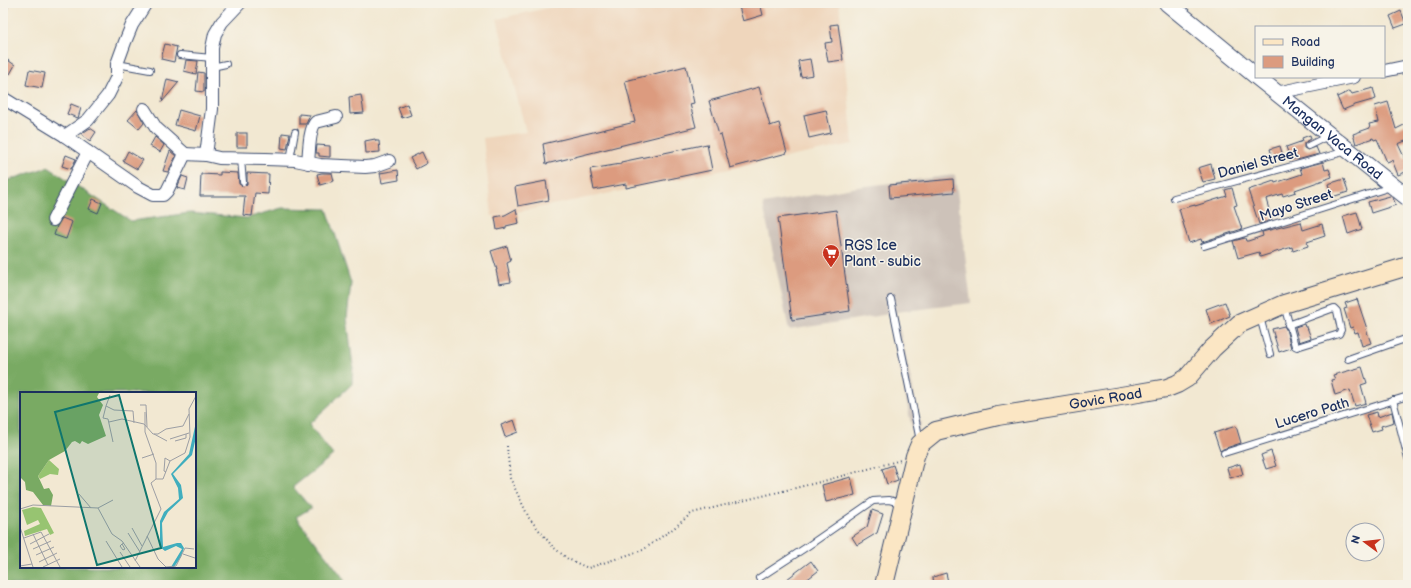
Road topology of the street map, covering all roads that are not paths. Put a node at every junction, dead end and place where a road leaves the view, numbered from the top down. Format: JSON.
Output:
{"nodes":[{"id":1,"x":146,"y":3,"type":"edge"},
{"id":2,"x":240,"y":3,"type":"edge"},
{"id":3,"x":1167,"y":3,"type":"edge"},
{"id":4,"x":180,"y":55,"type":"dead end"},
{"id":5,"x":212,"y":62,"type":"junction"},
{"id":6,"x":117,"y":64,"type":"junction"},
{"id":7,"x":226,"y":64,"type":"dead end"},
{"id":8,"x":1408,"y":66,"type":"edge"},
{"id":9,"x":150,"y":70,"type":"dead end"},
{"id":10,"x":1385,"y":71,"type":"edge"},
{"id":11,"x":1255,"y":76,"type":"edge"},
{"id":12,"x":1257,"y":78,"type":"edge"},
{"id":13,"x":1349,"y":78,"type":"edge"},
{"id":14,"x":1276,"y":93,"type":"junction"},
{"id":15,"x":3,"y":98,"type":"edge"},
{"id":16,"x":144,"y":109,"type":"dead end"},
{"id":17,"x":336,"y":117,"type":"dead end"},
{"id":18,"x":295,"y":132,"type":"dead end"},
{"id":19,"x":66,"y":136,"type":"junction"},
{"id":20,"x":1330,"y":136,"type":"junction"},
{"id":21,"x":1308,"y":146,"type":"dead end"},
{"id":22,"x":1348,"y":150,"type":"junction"},
{"id":23,"x":88,"y":152,"type":"junction"},
{"id":24,"x":185,"y":154,"type":"junction"},
{"id":25,"x":206,"y":155,"type":"junction"},
{"id":26,"x":241,"y":159,"type":"junction"},
{"id":27,"x":290,"y":160,"type":"junction"},
{"id":28,"x":389,"y":160,"type":"dead end"},
{"id":29,"x":308,"y":163,"type":"junction"},
{"id":30,"x":243,"y":182,"type":"dead end"},
{"id":31,"x":1394,"y":186,"type":"junction"},
{"id":32,"x":1174,"y":198,"type":"dead end"},
{"id":33,"x":1408,"y":198,"type":"edge"},
{"id":34,"x":53,"y":220,"type":"dead end"},
{"id":35,"x":1204,"y":246,"type":"dead end"},
{"id":36,"x":1408,"y":266,"type":"edge"},
{"id":37,"x":890,"y":300,"type":"dead end"},
{"id":38,"x":1284,"y":304,"type":"junction"},
{"id":39,"x":1259,"y":314,"type":"junction"},
{"id":40,"x":1288,"y":325,"type":"junction"},
{"id":41,"x":1408,"y":338,"type":"edge"},
{"id":42,"x":1270,"y":354,"type":"dead end"},
{"id":43,"x":1348,"y":359,"type":"dead end"},
{"id":44,"x":1408,"y":396,"type":"edge"},
{"id":45,"x":1393,"y":400,"type":"junction"},
{"id":46,"x":918,"y":450,"type":"junction"},
{"id":47,"x":1224,"y":453,"type":"dead end"},
{"id":48,"x":1408,"y":458,"type":"edge"},
{"id":49,"x":904,"y":504,"type":"junction"},
{"id":50,"x":759,"y":578,"type":"dead end"},
{"id":51,"x":884,"y":585,"type":"edge"}],
"edges":[{"from":1,"to":6,"type":"street"},
{"from":2,"to":5,"type":"street"},
{"from":3,"to":11,"type":"street","name":"Mangan Vaca Road"},
{"from":4,"to":5,"type":"lane"},
{"from":5,"to":7,"type":"lane"},
{"from":5,"to":25,"type":"street"},
{"from":6,"to":9,"type":"lane"},
{"from":6,"to":19,"type":"street"},
{"from":8,"to":10,"type":"street"},
{"from":12,"to":14,"type":"street","name":"Mangan Vaca Road"},
{"from":13,"to":14,"type":"street"},
{"from":14,"to":20,"type":"street","name":"Mangan Vaca Road"},
{"from":15,"to":19,"type":"street"},
{"from":16,"to":24,"type":"street"},
{"from":17,"to":29,"type":"street"},
{"from":18,"to":27,"type":"lane"},
{"from":19,"to":23,"type":"street"},
{"from":20,"to":21,"type":"lane"},
{"from":20,"to":22,"type":"street","name":"Mangan Vaca Road"},
{"from":22,"to":31,"type":"street","name":"Mangan Vaca Road"},
{"from":22,"to":32,"type":"lane","name":"Daniel Street"},
{"from":23,"to":24,"type":"street"},
{"from":23,"to":34,"type":"street"},
{"from":24,"to":25,"type":"street"},
{"from":25,"to":26,"type":"street"},
{"from":26,"to":27,"type":"street"},
{"from":26,"to":30,"type":"lane"},
{"from":27,"to":29,"type":"street"},
{"from":28,"to":29,"type":"street"},
{"from":31,"to":33,"type":"street","name":"Mangan Vaca Road"},
{"from":31,"to":35,"type":"lane","name":"Mayo Street"},
{"from":36,"to":38,"type":"main road","name":"Govic Road"},
{"from":37,"to":46,"type":"lane"},
{"from":38,"to":39,"type":"main road","name":"Govic Road"},
{"from":38,"to":40,"type":"lane"},
{"from":39,"to":42,"type":"lane"},
{"from":39,"to":46,"type":"main road","name":"Govic Road"},
{"from":40,"to":40,"type":"lane"},
{"from":41,"to":43,"type":"lane"},
{"from":44,"to":45,"type":"lane","name":"Lucero Path"},
{"from":45,"to":47,"type":"lane","name":"Lucero Path"},
{"from":45,"to":48,"type":"lane"},
{"from":46,"to":49,"type":"main road"},
{"from":49,"to":50,"type":"lane"},
{"from":49,"to":51,"type":"main road"}]}
